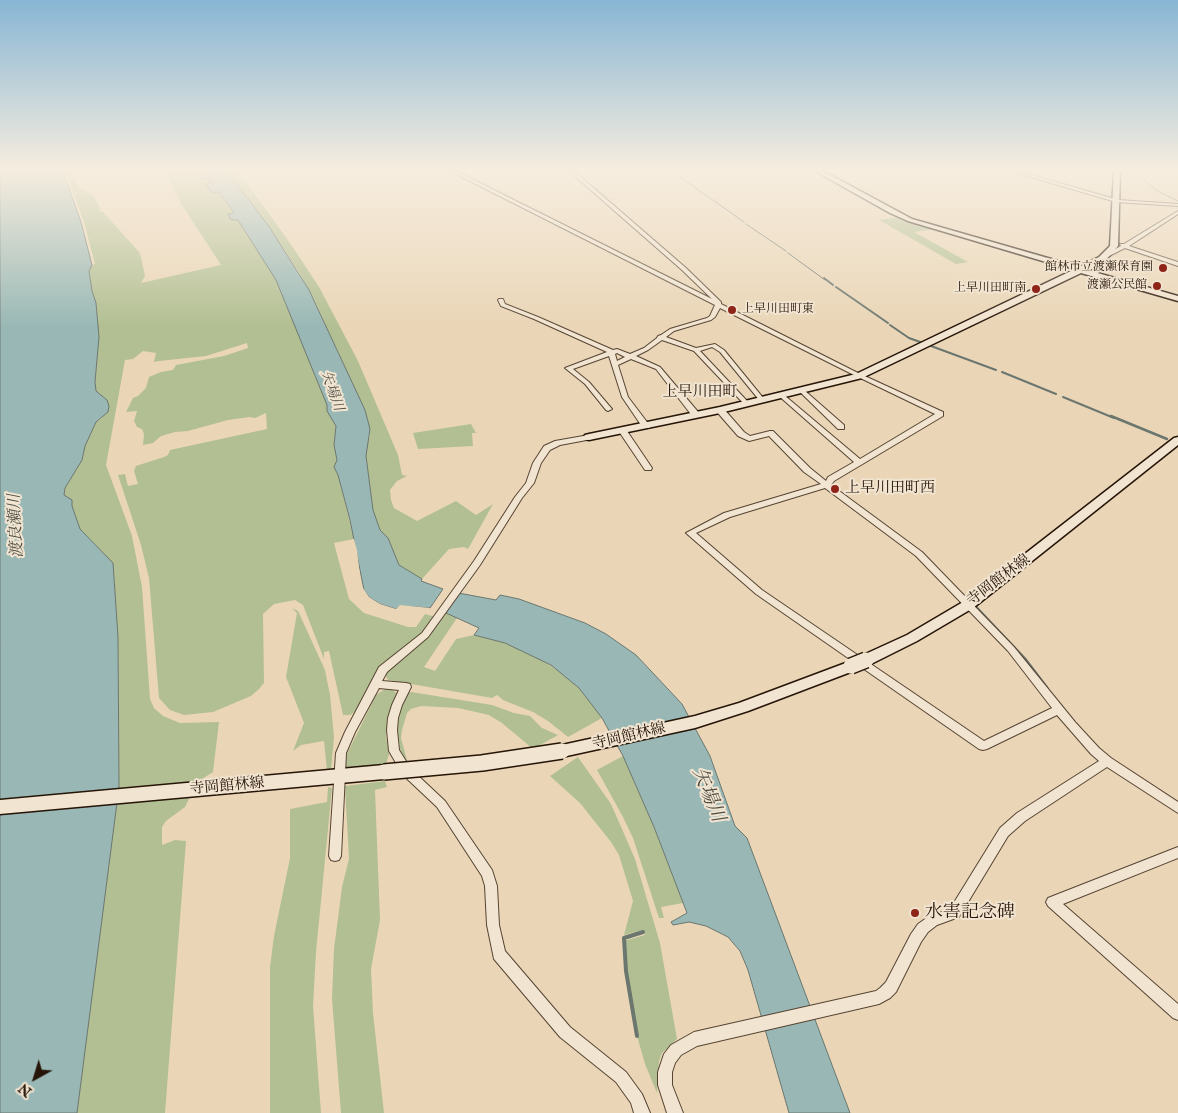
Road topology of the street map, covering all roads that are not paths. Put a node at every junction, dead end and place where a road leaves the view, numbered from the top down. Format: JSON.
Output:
{"nodes":[{"id":1,"x":555,"y":223,"type":"edge"},
{"id":2,"x":630,"y":223,"type":"edge"},
{"id":3,"x":921,"y":223,"type":"edge"},
{"id":4,"x":1115,"y":223,"type":"edge"},
{"id":5,"x":1161,"y":223,"type":"edge"},
{"id":6,"x":1114,"y":242,"type":"junction"},
{"id":7,"x":1125,"y":246,"type":"junction"},
{"id":8,"x":1107,"y":255,"type":"junction"},
{"id":9,"x":1178,"y":264,"type":"edge"},
{"id":10,"x":1080,"y":270,"type":"junction"},
{"id":11,"x":1178,"y":299,"type":"edge"},
{"id":12,"x":501,"y":300,"type":"dead end"},
{"id":13,"x":719,"y":306,"type":"junction"},
{"id":14,"x":660,"y":338,"type":"junction"},
{"id":15,"x":696,"y":350,"type":"junction"},
{"id":16,"x":611,"y":352,"type":"junction"},
{"id":17,"x":632,"y":356,"type":"junction"},
{"id":18,"x":615,"y":364,"type":"junction"},
{"id":19,"x":859,"y":376,"type":"junction"},
{"id":20,"x":802,"y":391,"type":"junction"},
{"id":21,"x":782,"y":396,"type":"junction"},
{"id":22,"x":762,"y":400,"type":"junction"},
{"id":23,"x":747,"y":404,"type":"junction"},
{"id":24,"x":608,"y":409,"type":"dead end"},
{"id":25,"x":720,"y":410,"type":"junction"},
{"id":26,"x":696,"y":415,"type":"junction"},
{"id":27,"x":646,"y":426,"type":"junction"},
{"id":28,"x":842,"y":427,"type":"dead end"},
{"id":29,"x":622,"y":430,"type":"junction"},
{"id":30,"x":590,"y":437,"type":"joint"},
{"id":31,"x":1178,"y":440,"type":"edge"},
{"id":32,"x":859,"y":462,"type":"junction"},
{"id":33,"x":648,"y":468,"type":"dead end"},
{"id":34,"x":827,"y":485,"type":"junction"},
{"id":35,"x":968,"y":605,"type":"junction"},
{"id":36,"x":377,"y":684,"type":"junction"},
{"id":37,"x":1059,"y":709,"type":"junction"},
{"id":38,"x":1107,"y":761,"type":"junction"},
{"id":39,"x":335,"y":777,"type":"junction"},
{"id":40,"x":0,"y":807,"type":"edge"},
{"id":41,"x":1178,"y":808,"type":"edge"},
{"id":42,"x":1178,"y":852,"type":"edge"},
{"id":43,"x":335,"y":856,"type":"dead end"},
{"id":44,"x":1178,"y":1013,"type":"edge"},
{"id":45,"x":642,"y":1113,"type":"edge"},
{"id":46,"x":675,"y":1113,"type":"edge"}],
"edges":[{"from":1,"to":13,"type":"street"},
{"from":2,"to":13,"type":"street"},
{"from":3,"to":10,"type":"street"},
{"from":4,"to":6,"type":"street"},
{"from":5,"to":7,"type":"street"},
{"from":6,"to":7,"type":"street"},
{"from":6,"to":8,"type":"street"},
{"from":7,"to":8,"type":"street"},
{"from":7,"to":9,"type":"street"},
{"from":8,"to":10,"type":"street"},
{"from":10,"to":11,"type":"street"},
{"from":10,"to":19,"type":"street"},
{"from":12,"to":16,"type":"street"},
{"from":13,"to":14,"type":"street"},
{"from":13,"to":19,"type":"street"},
{"from":14,"to":15,"type":"street"},
{"from":14,"to":17,"type":"street"},
{"from":15,"to":22,"type":"street"},
{"from":15,"to":23,"type":"street"},
{"from":16,"to":17,"type":"street"},
{"from":16,"to":18,"type":"street"},
{"from":16,"to":24,"type":"street"},
{"from":17,"to":18,"type":"street"},
{"from":17,"to":26,"type":"street"},
{"from":18,"to":27,"type":"street"},
{"from":19,"to":20,"type":"street"},
{"from":19,"to":32,"type":"street"},
{"from":20,"to":21,"type":"street"},
{"from":20,"to":28,"type":"street"},
{"from":21,"to":22,"type":"street"},
{"from":21,"to":32,"type":"street"},
{"from":22,"to":23,"type":"street"},
{"from":23,"to":25,"type":"street"},
{"from":25,"to":26,"type":"street"},
{"from":25,"to":34,"type":"street"},
{"from":26,"to":27,"type":"street"},
{"from":27,"to":29,"type":"street"},
{"from":29,"to":30,"type":"street"},
{"from":29,"to":33,"type":"street"},
{"from":30,"to":36,"type":"street"},
{"from":31,"to":35,"type":"street","name":"寺岡館林線"},
{"from":32,"to":34,"type":"street"},
{"from":34,"to":35,"type":"street"},
{"from":34,"to":37,"type":"street"},
{"from":35,"to":37,"type":"street"},
{"from":35,"to":39,"type":"street","name":"寺岡館林線","bridge":true},
{"from":36,"to":39,"type":"street"},
{"from":36,"to":45,"type":"street"},
{"from":37,"to":38,"type":"street"},
{"from":38,"to":41,"type":"street"},
{"from":38,"to":46,"type":"street"},
{"from":39,"to":40,"type":"street","name":"寺岡館林線"},
{"from":39,"to":43,"type":"street"},
{"from":42,"to":44,"type":"street"}]}
